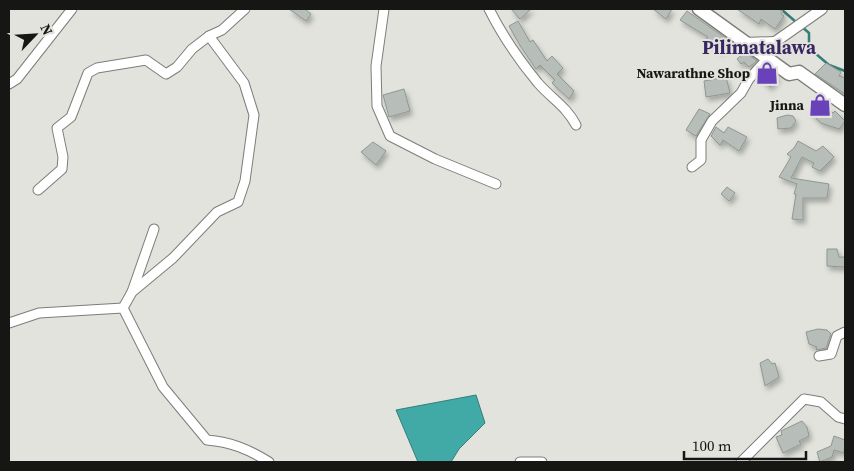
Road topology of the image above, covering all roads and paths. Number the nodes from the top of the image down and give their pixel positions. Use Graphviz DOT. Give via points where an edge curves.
graph roads {
  1 [pos="72,9"];
  2 [pos="245,9"];
  3 [pos="384,9"];
  4 [pos="489,9"];
  5 [pos="699,9"];
  6 [pos="822,9"];
  7 [pos="209,36"];
  8 [pos="775,42"];
  9 [pos="746,43"];
  10 [pos="767,59"];
  11 [pos="9,84"];
  12 [pos="845,105"];
  13 [pos="576,125"];
  14 [pos="692,168"];
  15 [pos="496,184"];
  16 [pos="38,190"];
  17 [pos="154,228"];
  18 [pos="132,292"];
  19 [pos="123,308"];
  20 [pos="9,323"];
  21 [pos="845,332"];
  22 [pos="819,356"];
  23 [pos="845,418"];
  24 [pos="268,462"];
  25 [pos="520,462"];
  26 [pos="542,462"];
  27 [pos="741,462"];
  1 -- 11 [label="street" via="17,79"];
  2 -- 7 [label="street" via="222,30"];
  3 -- 15 [label="street" via="376,66 377,106 390,136"];
  4 -- 13 [label="street" via="538,83 569,111"];
  5 -- 9 [label="highway"];
  6 -- 8 [label="main road"];
  7 -- 16 [label="street" via="166,74 146,60 97,68 88,73 71,117 57,128 62,169"];
  7 -- 18 [label="street" via="244,83 254,115 245,181 238,202 218,212 173,258"];
  8 -- 9 [label="main road"];
  8 -- 10 [label="main road"];
  9 -- 10 [label="highway"];
  10 -- 12 [label="highway" via="789,74 799,72"];
  10 -- 14 [label="street" via="741,93 712,120 701,140 701,160"];
  17 -- 18 [label="street"];
  18 -- 19 [label="street"];
  19 -- 20 [label="street" via="39,313"];
  19 -- 24 [label="street" via="163,387 207,440 247,448"];
  21 -- 22 [label="street" via="837,336 831,354"];
  23 -- 27 [label="street" via="838,417 821,402 804,399"];
  25 -- 26 [label="street"];
}
